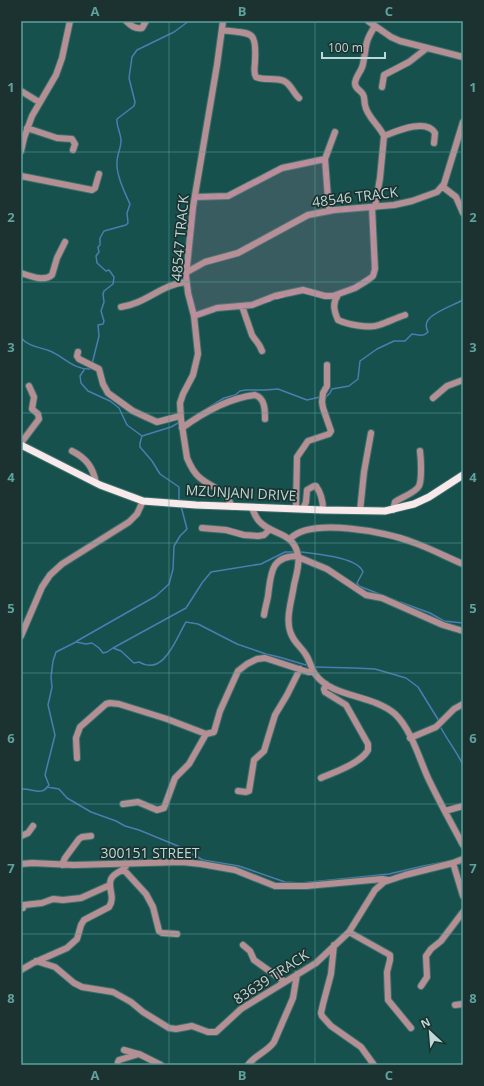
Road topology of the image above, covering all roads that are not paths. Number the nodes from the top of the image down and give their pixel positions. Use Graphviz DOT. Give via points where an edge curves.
graph roads {
  1 [pos="70,21"];
  2 [pos="126,21"];
  3 [pos="146,21"];
  4 [pos="223,21"];
  5 [pos="368,21"];
  6 [pos="375,26"];
  7 [pos="222,30"];
  8 [pos="427,48"];
  9 [pos="463,58"];
  10 [pos="382,87"];
  11 [pos="21,91"];
  12 [pos="299,98"];
  13 [pos="39,102"];
  14 [pos="463,122"];
  15 [pos="27,128"];
  16 [pos="335,132"];
  17 [pos="384,136"];
  18 [pos="22,140"];
  19 [pos="434,143"];
  20 [pos="73,150"];
  21 [pos="21,151"];
  22 [pos="325,159"];
  23 [pos="99,174"];
  24 [pos="21,176"];
  25 [pos="443,187"];
  26 [pos="195,197"];
  27 [pos="374,207"];
  28 [pos="329,211"];
  29 [pos="463,213"];
  30 [pos="65,242"];
  31 [pos="187,272"];
  32 [pos="21,273"];
  33 [pos="186,282"];
  34 [pos="338,294"];
  35 [pos="242,306"];
  36 [pos="121,307"];
  37 [pos="405,314"];
  38 [pos="194,316"];
  39 [pos="262,351"];
  40 [pos="78,352"];
  41 [pos="327,364"];
  42 [pos="463,380"];
  43 [pos="29,386"];
  44 [pos="433,398"];
  45 [pos="180,416"];
  46 [pos="265,419"];
  47 [pos="182,428"];
  48 [pos="21,432"];
  49 [pos="372,433"];
  50 [pos="22,442"];
  51 [pos="72,451"];
  52 [pos="420,451"];
  53 [pos="463,475"];
  54 [pos="96,483"];
  55 [pos="143,501"];
  56 [pos="232,506"];
  57 [pos="252,508"];
  58 [pos="300,509"];
  59 [pos="322,510"];
  60 [pos="393,510"];
  61 [pos="360,511"];
  62 [pos="202,528"];
  63 [pos="270,530"];
  64 [pos="290,539"];
  65 [pos="298,556"];
  66 [pos="463,564"];
  67 [pos="264,615"];
  68 [pos="23,624"];
  69 [pos="463,631"];
  70 [pos="21,636"];
  71 [pos="300,669"];
  72 [pos="313,672"];
  73 [pos="326,684"];
  74 [pos="463,704"];
  75 [pos="206,734"];
  76 [pos="410,738"];
  77 [pos="77,758"];
  78 [pos="321,778"];
  79 [pos="238,791"];
  80 [pos="123,804"];
  81 [pos="463,806"];
  82 [pos="445,811"];
  83 [pos="33,826"];
  84 [pos="21,836"];
  85 [pos="91,836"];
  86 [pos="463,845"];
  87 [pos="463,859"];
  88 [pos="453,863"];
  89 [pos="21,864"];
  90 [pos="62,865"];
  91 [pos="126,867"];
  92 [pos="388,880"];
  93 [pos="110,885"];
  94 [pos="463,896"];
  95 [pos="23,908"];
  96 [pos="463,912"];
  97 [pos="348,932"];
  98 [pos="177,934"];
  99 [pos="243,945"];
  100 [pos="334,945"];
  101 [pos="36,961"];
  102 [pos="21,970"];
  103 [pos="297,974"];
  104 [pos="285,982"];
  105 [pos="421,986"];
  106 [pos="463,1004"];
  107 [pos="455,1005"];
  108 [pos="411,1028"];
  109 [pos="124,1050"];
  110 [pos="139,1054"];
  111 [pos="118,1062"];
  112 [pos="161,1065"];
  113 [pos="248,1065"];
  114 [pos="374,1065"];
  1 -- 13 [label="street" via="56,75"];
  2 -- 3 [label="street" via="137,29 142,28"];
  4 -- 7 [label="street, 48547 TRACK"];
  5 -- 6 [label="street"];
  6 -- 8 [label="street" via="391,38"];
  6 -- 17 [label="street" via="367,38 363,64 355,84 362,93 371,117"];
  7 -- 12 [label="street" via="252,36 255,42 256,77 284,81"];
  7 -- 26 [label="street, 48547 TRACK"];
  8 -- 9 [label="street"];
  8 -- 10 [label="street" via="409,62 384,75"];
  11 -- 13 [label="street"];
  13 -- 15 [label="street"];
  14 -- 25 [label="street"];
  15 -- 18 [label="street"];
  15 -- 20 [label="street" via="57,138 72,139 75,142"];
  16 -- 22 [label="street"];
  17 -- 19 [label="street" via="408,127 427,127 435,133"];
  17 -- 27 [label="street"];
  18 -- 21 [label="street"];
  22 -- 26 [label="street" via="282,168 228,196"];
  22 -- 28 [label="street"];
  23 -- 24 [label="street" via="92,190"];
  25 -- 27 [label="street, 48546 TRACK" via="431,195 412,201"];
  25 -- 29 [label="street" via="456,197"];
  26 -- 31 [label="street, 48547 TRACK"];
  27 -- 28 [label="street, 48546 TRACK"];
  27 -- 34 [label="street" via="374,274 355,288"];
  28 -- 31 [label="street, 48546 TRACK" via="308,215 238,253 205,262"];
  30 -- 32 [label="street" via="50,277 42,278"];
  31 -- 33 [label="street, 48547 TRACK"];
  33 -- 36 [label="street" via="172,284 130,306"];
  33 -- 38 [label="street, 48547 TRACK"];
  34 -- 35 [label="street" via="328,296 303,290 275,296 258,304"];
  34 -- 37 [label="street" via="334,310 338,320 342,322 377,326"];
  35 -- 38 [label="street" via="217,308"];
  35 -- 39 [label="street" via="252,335"];
  38 -- 45 [label="street, 48547 TRACK" via="198,354 193,375 180,403"];
  40 -- 45 [label="street" via="78,359 100,370 108,393 133,411 157,422"];
  41 -- 58 [label="street" via="327,386 322,402 331,431 308,441 297,457"];
  42 -- 44 [label="street" via="447,386"];
  43 -- 50 [label="street" via="34,397 32,409 39,418"];
  45 -- 47 [label="street, 48547 TRACK"];
  46 -- 47 [label="street" via="262,399 255,395 205,412"];
  47 -- 56 [label="street, 48547 TRACK" via="187,458 193,470 202,480 226,495"];
  48 -- 50 [label="street"];
  49 -- 61 [label="street"];
  50 -- 54 [label="main road, MZUNJANI DRIVE"];
  51 -- 54 [label="street" via="89,463"];
  52 -- 60 [label="street" via="419,485 416,490 398,500"];
  53 -- 60 [label="main road, MZUNJANI DRIVE" via="425,499"];
  54 -- 55 [label="main road, MZUNJANI DRIVE"];
  55 -- 56 [label="main road, MZUNJANI DRIVE"];
  55 -- 68 [label="street" via="130,522 62,564 50,575"];
  56 -- 57 [label="main road, MZUNJANI DRIVE"];
  57 -- 58 [label="main road, MZUNJANI DRIVE"];
  57 -- 63 [label="street" via="259,522"];
  58 -- 59 [label="main road, MZUNJANI DRIVE"];
  58 -- 59 [label="street" via="306,502 307,490 316,486 323,502"];
  59 -- 61 [label="main road, MZUNJANI DRIVE"];
  60 -- 61 [label="main road, MZUNJANI DRIVE"];
  62 -- 63 [label="street" via="258,536"];
  63 -- 64 [label="street"];
  64 -- 65 [label="street"];
  64 -- 66 [label="street" via="302,532 319,528 361,530 409,540"];
  65 -- 67 [label="street" via="284,557 274,565"];
  65 -- 69 [label="street" via="327,569 364,594 382,598"];
  65 -- 72 [label="street" via="288,621 292,636 307,656"];
  68 -- 70 [label="street"];
  71 -- 72 [label="street"];
  71 -- 75 [label="street" via="265,658 257,659 243,667 238,671 223,704 214,732"];
  71 -- 79 [label="street" via="275,715 264,751 254,760 249,791"];
  72 -- 73 [label="street"];
  73 -- 76 [label="street" via="387,708 397,717"];
  73 -- 78 [label="street" via="325,692 344,703 349,709 368,744 368,750 361,758"];
  74 -- 76 [label="street" via="454,709 436,727"];
  75 -- 77 [label="street" via="167,719 110,703 98,710 80,727 76,738"];
  75 -- 80 [label="street" via="189,764 175,778 164,808 157,810 138,802"];
  76 -- 82 [label="street"];
  81 -- 82 [label="street"];
  82 -- 86 [label="street"];
  83 -- 84 [label="street" via="28,833"];
  85 -- 90 [label="street" via="79,839"];
  87 -- 88 [label="street, 300151 STREET"];
  88 -- 92 [label="street, 300151 STREET"];
  88 -- 94 [label="street"];
  89 -- 90 [label="street, 300151 STREET"];
  90 -- 91 [label="street, 300151 STREET"];
  91 -- 92 [label="street, 300151 STREET" via="158,862 201,864 235,870 275,886"];
  91 -- 93 [label="street" via="113,876"];
  91 -- 98 [label="street" via="154,907 159,931"];
  92 -- 97 [label="street, 83639 TRACK" via="375,890"];
  93 -- 95 [label="street" via="81,898 53,899 24,905"];
  93 -- 101 [label="street" via="112,893 109,907 84,920 77,939 67,948"];
  96 -- 105 [label="street" via="426,956 427,977"];
  97 -- 100 [label="street, 83639 TRACK"];
  97 -- 108 [label="street" via="390,955 387,972 388,1000"];
  99 -- 104 [label="street" via="250,951 254,960"];
  100 -- 103 [label="street, 83639 TRACK" via="316,963"];
  100 -- 114 [label="street" via="322,1016 331,1026 361,1047"];
  101 -- 102 [label="street"];
  101 -- 104 [label="street, 83639 TRACK" via="55,967 82,988 114,992 169,1028 192,1026 208,1032 219,1030 241,1009"];
  103 -- 104 [label="street, 83639 TRACK"];
  103 -- 113 [label="street" via="294,998 274,1042"];
  106 -- 107 [label="street"];
  109 -- 110 [label="street"];
  110 -- 111 [label="street"];
  110 -- 112 [label="street"];
}
